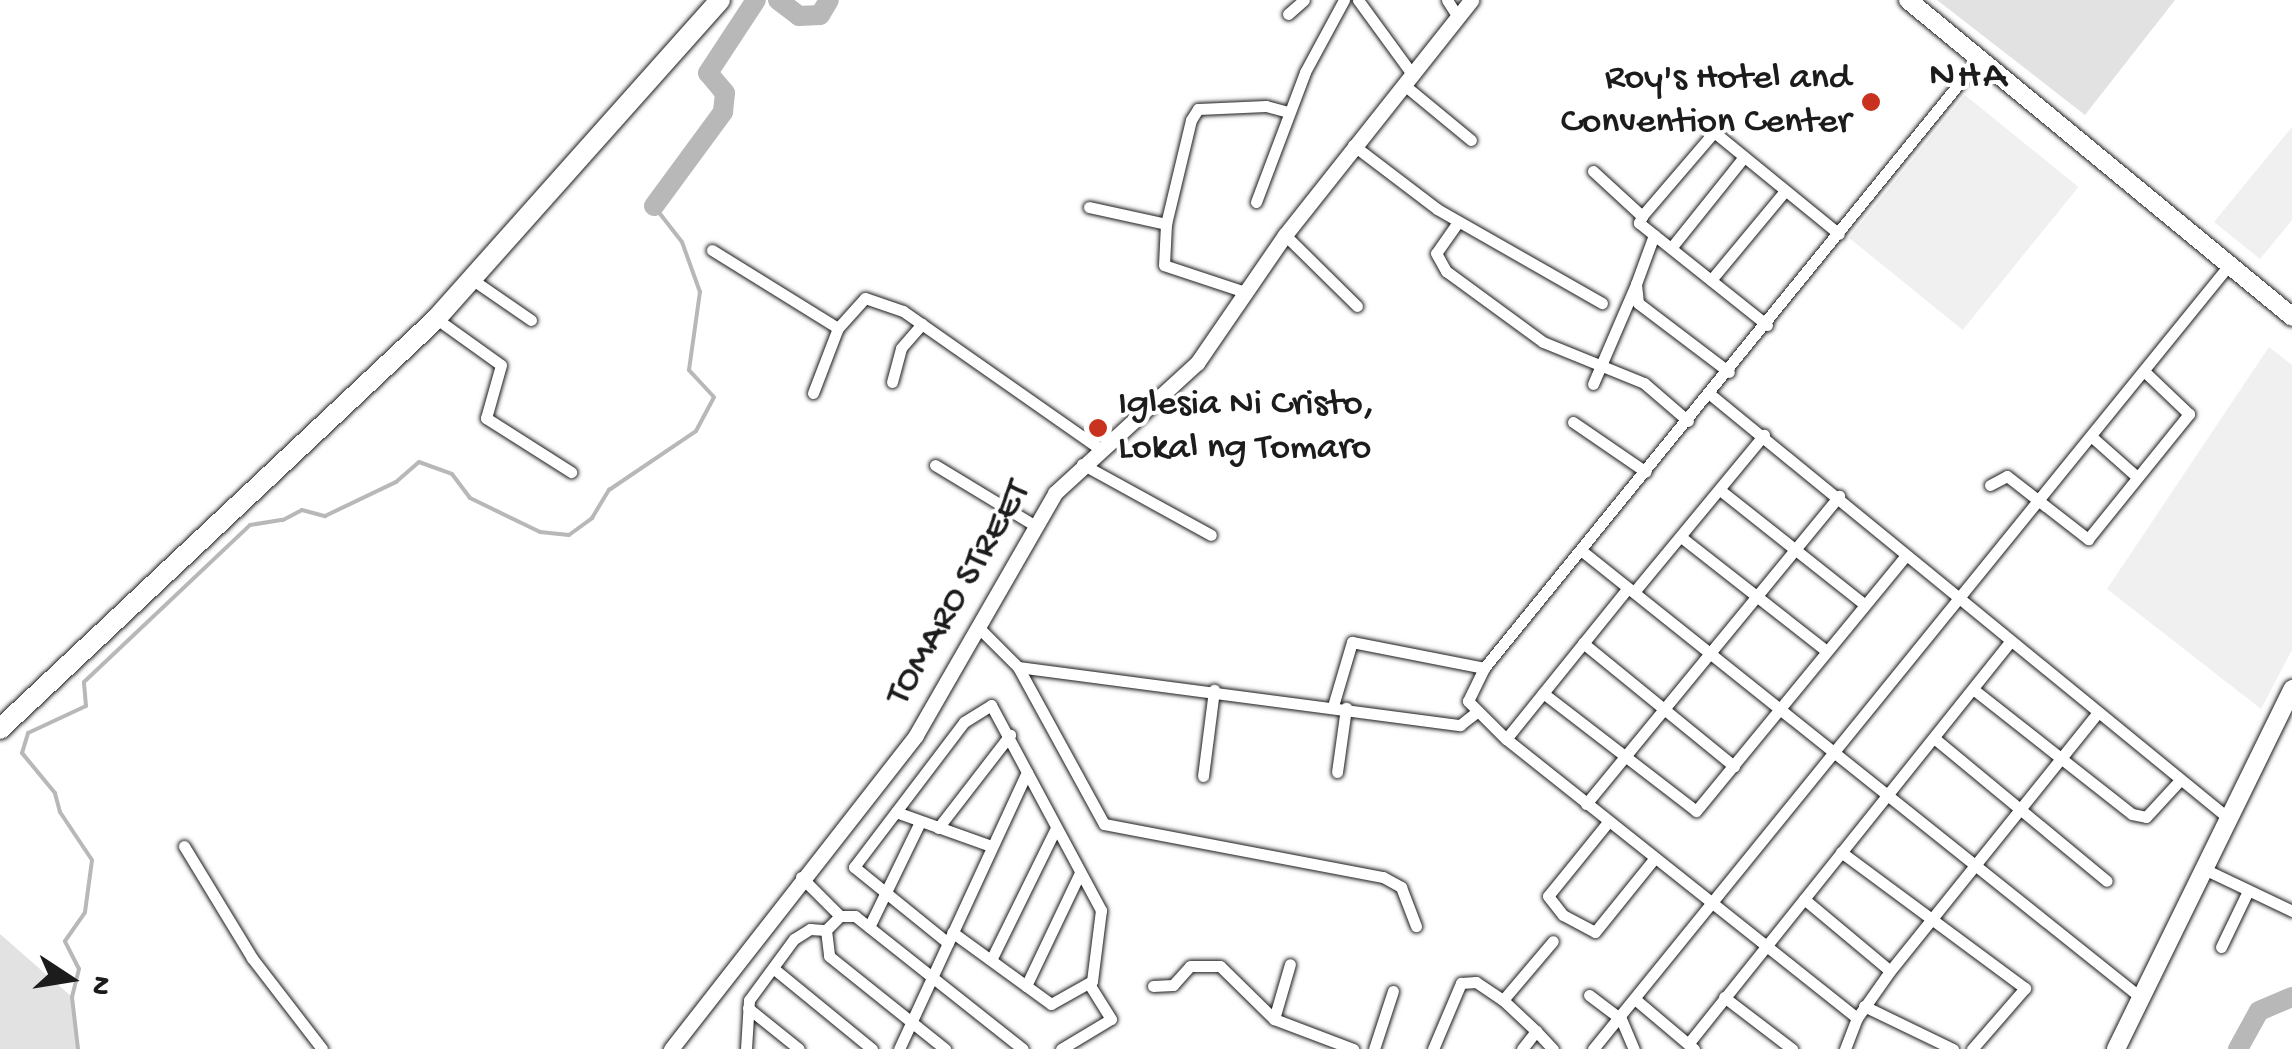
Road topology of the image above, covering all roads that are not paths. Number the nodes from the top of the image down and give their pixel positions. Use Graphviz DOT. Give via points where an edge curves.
graph roads {
  1 [pos="709,0"];
  2 [pos="720,0"];
  3 [pos="1304,0"];
  4 [pos="1344,0"];
  5 [pos="1358,0"];
  6 [pos="1446,0"];
  7 [pos="1471,0"];
  8 [pos="1918,3"];
  9 [pos="1288,14"];
  10 [pos="1458,16"];
  11 [pos="1979,59"];
  12 [pos="1408,79"];
  13 [pos="1289,112"];
  14 [pos="1471,140"];
  15 [pos="1353,145"];
  16 [pos="1743,158"];
  17 [pos="1593,171"];
  18 [pos="1785,191"];
  19 [pos="1256,202"];
  20 [pos="1089,206"];
  21 [pos="1642,216"];
  22 [pos="1458,222"];
  23 [pos="1166,224"];
  24 [pos="1839,234"];
  25 [pos="1286,235"];
  26 [pos="1654,235"];
  27 [pos="1671,248"];
  28 [pos="712,250"];
  29 [pos="2229,265"];
  30 [pos="470,278"];
  31 [pos="1711,280"];
  32 [pos="1636,284"];
  33 [pos="1245,292"];
  34 [pos="1602,302"];
  35 [pos="1358,306"];
  36 [pos="433,316"];
  37 [pos="2292,318"];
  38 [pos="531,320"];
  39 [pos="922,324"];
  40 [pos="1767,325"];
  41 [pos="838,328"];
  42 [pos="1601,362"];
  43 [pos="2144,371"];
  44 [pos="1728,372"];
  45 [pos="892,382"];
  46 [pos="1593,384"];
  47 [pos="813,393"];
  48 [pos="1712,394"];
  49 [pos="1688,421"];
  50 [pos="1574,422"];
  51 [pos="1764,435"];
  52 [pos="2092,437"];
  53 [pos="1100,449"];
  54 [pos="1082,464"];
  55 [pos="935,465"];
  56 [pos="571,472"];
  57 [pos="1646,472"];
  58 [pos="2136,476"];
  59 [pos="1990,486"];
  60 [pos="1720,490"];
  61 [pos="1839,496"];
  62 [pos="2039,503"];
  63 [pos="1034,524"];
  64 [pos="1212,536"];
  65 [pos="1680,538"];
  66 [pos="1793,547"];
  67 [pos="1582,551"];
  68 [pos="1905,558"];
  69 [pos="155,580"];
  70 [pos="1631,590"];
  71 [pos="1753,595"];
  72 [pos="1958,600"];
  73 [pos="1864,604"];
  74 [pos="980,629"];
  75 [pos="1582,643"];
  76 [pos="2009,643"];
  77 [pos="1708,649"];
  78 [pos="1825,650"];
  79 [pos="1018,667"];
  80 [pos="1484,668"];
  81 [pos="1973,689"];
  82 [pos="2292,689"];
  83 [pos="1214,690"];
  84 [pos="1543,693"];
  85 [pos="1332,706"];
  86 [pos="1781,707"];
  87 [pos="1346,708"];
  88 [pos="1662,708"];
  89 [pos="1474,714"];
  90 [pos="2096,714"];
  91 [pos="0,717"];
  92 [pos="0,729"];
  93 [pos="1010,735"];
  94 [pos="1934,738"];
  95 [pos="1506,739"];
  96 [pos="1834,751"];
  97 [pos="1624,756"];
  98 [pos="2061,758"];
  99 [pos="1734,766"];
  100 [pos="1027,772"];
  101 [pos="1336,772"];
  102 [pos="1203,776"];
  103 [pos="2180,780"];
  104 [pos="1887,797"];
  105 [pos="1586,804"];
  106 [pos="2020,810"];
  107 [pos="896,812"];
  108 [pos="2227,817"];
  109 [pos="920,822"];
  110 [pos="1608,822"];
  111 [pos="938,828"];
  112 [pos="1056,828"];
  113 [pos="184,846"];
  114 [pos="991,846"];
  115 [pos="1841,852"];
  116 [pos="1654,860"];
  117 [pos="2202,868"];
  118 [pos="1974,869"];
  119 [pos="1080,874"];
  120 [pos="801,876"];
  121 [pos="2107,881"];
  122 [pos="2248,891"];
  123 [pos="886,896"];
  124 [pos="1804,899"];
  125 [pos="1711,906"];
  126 [pos="2292,911"];
  127 [pos="840,916"];
  128 [pos="1930,924"];
  129 [pos="1416,926"];
  130 [pos="869,927"];
  131 [pos="826,930"];
  132 [pos="950,938"];
  133 [pos="1553,941"];
  134 [pos="1762,947"];
  135 [pos="2221,948"];
  136 [pos="991,960"];
  137 [pos="1290,964"];
  138 [pos="773,968"];
  139 [pos="1890,971"];
  140 [pos="932,977"];
  141 [pos="1090,985"];
  142 [pos="1026,986"];
  143 [pos="1153,986"];
  144 [pos="1393,991"];
  145 [pos="1589,995"];
  146 [pos="2140,997"];
  147 [pos="1724,998"];
  148 [pos="1504,1000"];
  149 [pos="1636,1000"];
  150 [pos="748,1008"];
  151 [pos="1860,1012"];
  152 [pos="1274,1019"];
  153 [pos="1621,1019"];
  154 [pos="910,1022"];
  155 [pos="1536,1031"];
  156 [pos="1691,1047"];
  157 [pos="322,1049"];
  158 [pos="671,1049"];
  159 [pos="746,1049"];
  160 [pos="799,1049"];
  161 [pos="872,1049"];
  162 [pos="899,1049"];
  163 [pos="945,1049"];
  164 [pos="1023,1049"];
  165 [pos="1061,1049"];
  166 [pos="1354,1049"];
  167 [pos="1374,1049"];
  168 [pos="1433,1049"];
  169 [pos="1522,1049"];
  170 [pos="1554,1049"];
  171 [pos="1592,1049"];
  172 [pos="1634,1049"];
  173 [pos="1792,1049"];
  174 [pos="1845,1049"];
  175 [pos="1954,1049"];
  176 [pos="1972,1049"];
  177 [pos="2116,1049"];
  1 -- 30 [label="highway"];
  2 -- 30 [label="highway"];
  3 -- 9 [label="street"];
  4 -- 13 [label="street"];
  5 -- 12 [label="street"];
  6 -- 10 [label="street"];
  7 -- 10 [label="street, TOMARO STREET"];
  8 -- 11 [label="main road"];
  10 -- 12 [label="street, TOMARO STREET"];
  11 -- 24 [label="street"];
  11 -- 29 [label="main road"];
  12 -- 14 [label="street"];
  12 -- 15 [label="street, TOMARO STREET"];
  13 -- 19 [label="street"];
  13 -- 23 [label="street" via="1266,106 1198,109"];
  15 -- 22 [label="street"];
  15 -- 25 [label="street, TOMARO STREET"];
  16 -- 18 [label="street"];
  16 -- 21 [label="street" via="1714,132"];
  16 -- 27 [label="street"];
  17 -- 21 [label="street"];
  18 -- 24 [label="street"];
  18 -- 31 [label="street"];
  20 -- 23 [label="street"];
  21 -- 26 [label="street" via="1639,223"];
  22 -- 34 [label="street"];
  22 -- 42 [label="street" via="1439,247 1438,263 1543,342"];
  23 -- 33 [label="street" via="1161,255 1171,272"];
  24 -- 40 [label="street"];
  25 -- 33 [label="street, TOMARO STREET"];
  25 -- 35 [label="street"];
  26 -- 27 [label="street"];
  26 -- 32 [label="street"];
  27 -- 31 [label="street"];
  28 -- 41 [label="street"];
  29 -- 37 [label="main road"];
  29 -- 43 [label="street"];
  30 -- 36 [label="highway"];
  30 -- 38 [label="street"];
  31 -- 40 [label="street"];
  32 -- 42 [label="street"];
  32 -- 44 [label="street" via="1638,303 1650,317"];
  33 -- 53 [label="street, TOMARO STREET" via="1197,363"];
  36 -- 56 [label="street" via="501,365 486,418"];
  36 -- 69 [label="highway"];
  39 -- 41 [label="street" via="864,298"];
  39 -- 45 [label="street" via="901,348"];
  39 -- 53 [label="street"];
  40 -- 44 [label="street"];
  41 -- 47 [label="street"];
  42 -- 46 [label="street"];
  42 -- 49 [label="street" via="1644,383"];
  43 -- 52 [label="street"];
  43 -- 58 [label="street" via="2189,411"];
  44 -- 48 [label="street"];
  48 -- 49 [label="street"];
  48 -- 51 [label="street"];
  49 -- 57 [label="street"];
  50 -- 57 [label="street"];
  51 -- 60 [label="street"];
  51 -- 61 [label="street"];
  52 -- 58 [label="street"];
  52 -- 62 [label="street"];
  53 -- 54 [label="street, TOMARO STREET"];
  54 -- 63 [label="street, TOMARO STREET"];
  54 -- 64 [label="street"];
  55 -- 63 [label="street"];
  57 -- 67 [label="street"];
  58 -- 62 [label="street" via="2085,541"];
  59 -- 62 [label="street" via="2007,476"];
  60 -- 65 [label="street"];
  60 -- 66 [label="street"];
  61 -- 66 [label="street"];
  61 -- 68 [label="street"];
  62 -- 72 [label="street"];
  63 -- 74 [label="street, TOMARO STREET"];
  65 -- 70 [label="street"];
  65 -- 71 [label="street"];
  66 -- 71 [label="street"];
  66 -- 73 [label="street"];
  67 -- 70 [label="street"];
  67 -- 80 [label="street"];
  68 -- 72 [label="street"];
  68 -- 73 [label="street"];
  69 -- 91 [label="highway"];
  69 -- 92 [label="highway"];
  70 -- 75 [label="street"];
  70 -- 77 [label="street"];
  71 -- 77 [label="street"];
  71 -- 78 [label="street"];
  72 -- 76 [label="street"];
  72 -- 96 [label="street"];
  73 -- 78 [label="street"];
  74 -- 79 [label="street"];
  74 -- 120 [label="street, TOMARO STREET" via="916,735"];
  75 -- 84 [label="street"];
  75 -- 88 [label="street"];
  76 -- 81 [label="street"];
  76 -- 90 [label="street"];
  77 -- 86 [label="street"];
  77 -- 88 [label="street"];
  78 -- 86 [label="street"];
  79 -- 83 [label="street"];
  79 -- 129 [label="street" via="1104,824 1384,877 1401,887"];
  80 -- 85 [label="street" via="1352,642"];
  80 -- 89 [label="street" via="1468,700"];
  81 -- 94 [label="street"];
  81 -- 98 [label="street"];
  82 -- 108 [label="main road"];
  83 -- 85 [label="street"];
  83 -- 102 [label="street"];
  84 -- 95 [label="street"];
  84 -- 97 [label="street"];
  85 -- 87 [label="street"];
  86 -- 96 [label="street"];
  86 -- 99 [label="street"];
  87 -- 89 [label="street" via="1460,725"];
  87 -- 101 [label="street"];
  88 -- 97 [label="street"];
  88 -- 99 [label="street"];
  89 -- 95 [label="street"];
  90 -- 98 [label="street"];
  90 -- 103 [label="street"];
  93 -- 100 [label="street"];
  93 -- 107 [label="street" via="997,708 978,709"];
  93 -- 111 [label="street"];
  94 -- 104 [label="street"];
  94 -- 106 [label="street"];
  95 -- 105 [label="street"];
  96 -- 104 [label="street"];
  96 -- 125 [label="street"];
  97 -- 99 [label="street" via="1696,812"];
  97 -- 105 [label="street"];
  98 -- 103 [label="street" via="2140,816"];
  98 -- 106 [label="street"];
  100 -- 112 [label="street"];
  100 -- 114 [label="street"];
  103 -- 108 [label="street"];
  104 -- 115 [label="street"];
  104 -- 118 [label="street"];
  105 -- 110 [label="street"];
  106 -- 118 [label="street"];
  106 -- 121 [label="street"];
  107 -- 109 [label="street"];
  107 -- 123 [label="street" via="854,867"];
  108 -- 117 [label="main road"];
  109 -- 111 [label="street"];
  109 -- 123 [label="street"];
  110 -- 116 [label="street"];
  110 -- 116 [label="street" via="1548,896 1563,915 1595,932"];
  111 -- 114 [label="street"];
  112 -- 119 [label="street"];
  112 -- 136 [label="street"];
  113 -- 157 [label="street" via="252,958"];
  114 -- 132 [label="street"];
  115 -- 124 [label="street"];
  115 -- 128 [label="street"];
  116 -- 125 [label="street"];
  117 -- 122 [label="street"];
  117 -- 146 [label="main road"];
  118 -- 128 [label="street"];
  118 -- 146 [label="street"];
  119 -- 141 [label="street" via="1101,910"];
  119 -- 142 [label="street"];
  120 -- 127 [label="street"];
  120 -- 158 [label="street, TOMARO STREET"];
  122 -- 126 [label="street"];
  122 -- 135 [label="street"];
  123 -- 130 [label="street"];
  123 -- 132 [label="street"];
  124 -- 134 [label="street"];
  124 -- 139 [label="street"];
  125 -- 134 [label="street"];
  125 -- 149 [label="street"];
  127 -- 130 [label="street" via="849,913"];
  127 -- 131 [label="street"];
  128 -- 139 [label="street"];
  128 -- 176 [label="street" via="2025,988"];
  130 -- 140 [label="street"];
  131 -- 138 [label="street" via="802,934"];
  131 -- 154 [label="street" via="829,956"];
  132 -- 136 [label="street"];
  132 -- 140 [label="street"];
  133 -- 148 [label="street"];
  134 -- 147 [label="street"];
  134 -- 151 [label="street"];
  136 -- 142 [label="street"];
  137 -- 152 [label="street"];
  138 -- 150 [label="street"];
  138 -- 161 [label="street"];
  139 -- 151 [label="street"];
  140 -- 154 [label="street"];
  140 -- 164 [label="street"];
  141 -- 142 [label="street" via="1055,1004"];
  141 -- 165 [label="street" via="1112,1019"];
  143 -- 152 [label="street" via="1173,986 1190,966 1220,966"];
  144 -- 167 [label="street"];
  145 -- 153 [label="street"];
  146 -- 177 [label="main road"];
  147 -- 156 [label="street"];
  147 -- 173 [label="street"];
  148 -- 155 [label="street"];
  148 -- 168 [label="street" via="1476,982 1461,983"];
  149 -- 153 [label="street"];
  149 -- 156 [label="street"];
  150 -- 159 [label="street"];
  150 -- 160 [label="street"];
  151 -- 174 [label="street"];
  151 -- 175 [label="street"];
  152 -- 166 [label="street"];
  153 -- 171 [label="street"];
  153 -- 172 [label="street"];
  154 -- 162 [label="street"];
  154 -- 163 [label="street"];
  155 -- 169 [label="street"];
  155 -- 170 [label="street"];
}
